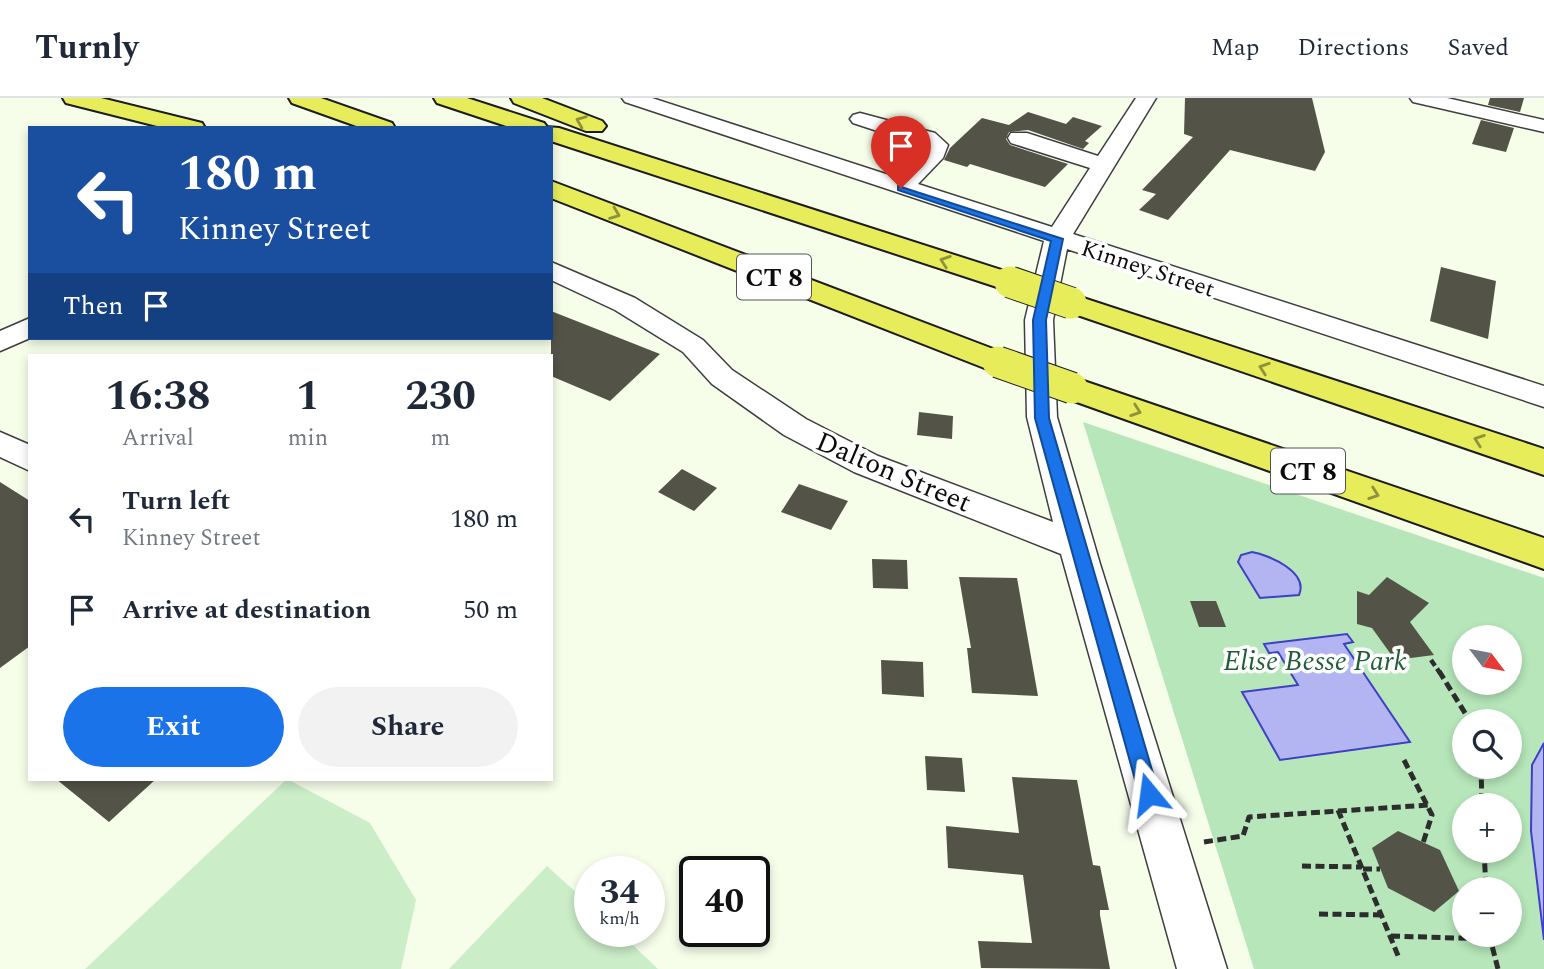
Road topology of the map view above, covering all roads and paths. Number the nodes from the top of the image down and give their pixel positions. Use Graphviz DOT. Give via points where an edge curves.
graph roads {
  1 [pos="74,98"];
  2 [pos="300,98"];
  3 [pos="445,98"];
  4 [pos="522,98"];
  5 [pos="1146,98"];
  6 [pos="1420,98"];
  7 [pos="650,100"];
  8 [pos="860,119"];
  9 [pos="1040,125"];
  10 [pos="186,126"];
  11 [pos="378,126"];
  12 [pos="530,126"];
  13 [pos="1544,126"];
  14 [pos="553,134"];
  15 [pos="1019,138"];
  16 [pos="1112,156"];
  17 [pos="901,188"];
  18 [pos="553,190"];
  19 [pos="553,220"];
  20 [pos="872,236"];
  21 [pos="1058,239"];
  22 [pos="553,271"];
  23 [pos="28,327"];
  24 [pos="0,342"];
  25 [pos="947,345"];
  26 [pos="1544,397"];
  27 [pos="0,443"];
  28 [pos="28,459"];
  29 [pos="1544,462"];
  30 [pos="1076,545"];
  31 [pos="1544,554"];
  32 [pos="1431,660"];
  33 [pos="1464,709"];
  34 [pos="1404,760"];
  35 [pos="1429,805"];
  36 [pos="1338,810"];
  37 [pos="1423,843"];
  38 [pos="1164,845"];
  39 [pos="1302,866"];
  40 [pos="1362,869"];
  41 [pos="1380,869"];
  42 [pos="1319,914"];
  43 [pos="1382,915"];
  44 [pos="1391,936"];
  45 [pos="1452,937"];
  46 [pos="1492,947"];
  47 [pos="1399,958"];
  48 [pos="1202,969"];
  49 [pos="1498,969"];
  1 -- 10 [label="highway"];
  2 -- 11 [label="highway"];
  3 -- 12 [label="highway"];
  20 -- 4 [label="highway, one-way"];
  5 -- 16 [label="street"];
  6 -- 13 [label="street"];
  7 -- 17 [label="street, Kinney Street"];
  8 -- 17 [label="street" via="937,145 935,153"];
  9 -- 16 [label="street" via="1092,141"];
  14 -- 20 [label="highway, CT 8"];
  15 -- 16 [label="street"];
  16 -- 21 [label="street"];
  17 -- 21 [label="street, Kinney Street"];
  18 -- 25 [label="highway, CT 8, one-way"];
  19 -- 25 [label="highway"];
  29 -- 20 [label="highway, CT 8, one-way, bridge"];
  21 -- 26 [label="street, Kinney Street"];
  21 -- 30 [label="street" via="1039,320 1042,418"];
  22 -- 30 [label="street, Dalton Street" via="625,304 692,346 722,377 795,427 866,464"];
  23 -- 24 [label="street"];
  25 -- 31 [label="highway, CT 8, one-way, bridge"];
  27 -- 28 [label="street"];
  30 -- 38 [label="street"];
  32 -- 33 [label="path"];
  34 -- 35 [label="path"];
  35 -- 36 [label="path"];
  35 -- 37 [label="path" via="1432,815"];
  36 -- 38 [label="path" via="1249,817 1244,836"];
  36 -- 40 [label="path"];
  38 -- 48 [label="street"];
  39 -- 40 [label="path"];
  40 -- 41 [label="path"];
  40 -- 43 [label="path"];
  42 -- 43 [label="path"];
  43 -- 44 [label="path"];
  44 -- 45 [label="path"];
  44 -- 47 [label="path"];
  46 -- 49 [label="path"];
}
